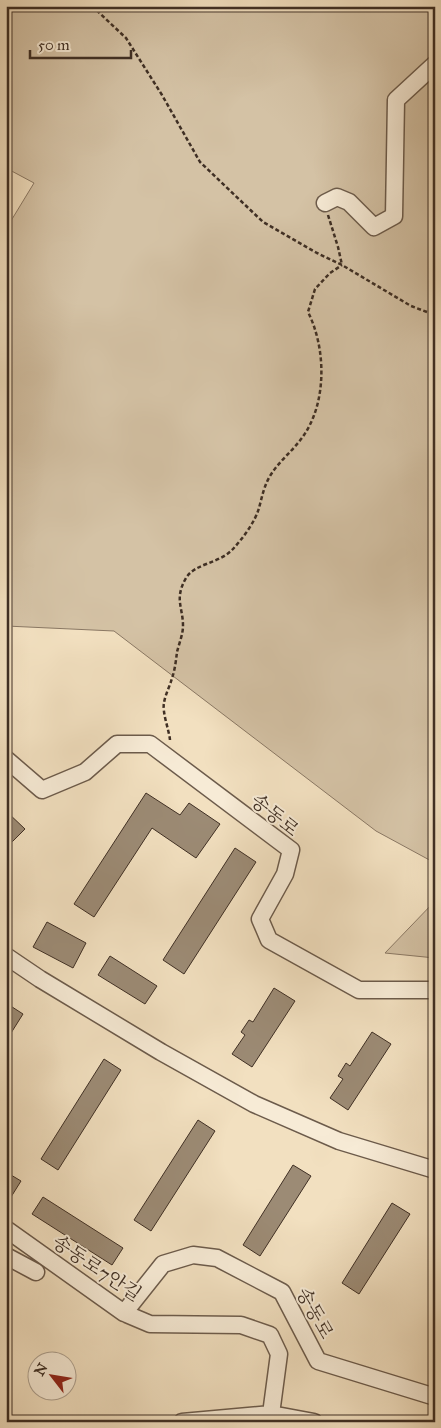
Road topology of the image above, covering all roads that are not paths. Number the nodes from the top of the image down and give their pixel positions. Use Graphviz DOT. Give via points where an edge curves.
graph roads {
  1 [pos="435,64"];
  2 [pos="325,203"];
  3 [pos="6,759"];
  4 [pos="6,956"];
  5 [pos="435,990"];
  6 [pos="435,1170"];
  7 [pos="6,1229"];
  8 [pos="6,1256"];
  9 [pos="36,1272"];
  10 [pos="124,1313"];
  11 [pos="435,1395"];
  12 [pos="271,1414"];
  13 [pos="182,1422"];
  14 [pos="314,1422"];
  1 -- 2 [label="street" via="396,100 394,216 374,227 349,202 337,197"];
  3 -- 5 [label="street, 송동로" via="42,790 85,772 117,744 150,744 291,850 286,874 260,920 269,940 359,990"];
  4 -- 6 [label="street" via="161,1052 254,1104 339,1141"];
  7 -- 10 [label="street, 송동로7안길"];
  8 -- 9 [label="street"];
  10 -- 11 [label="street, 송동로" via="164,1264 193,1255 217,1258 282,1292 318,1361"];
  10 -- 12 [label="street, 송동로7안길" via="150,1324 241,1325 270,1336 279,1354"];
  12 -- 13 [label="street"];
  12 -- 14 [label="street"];
}
